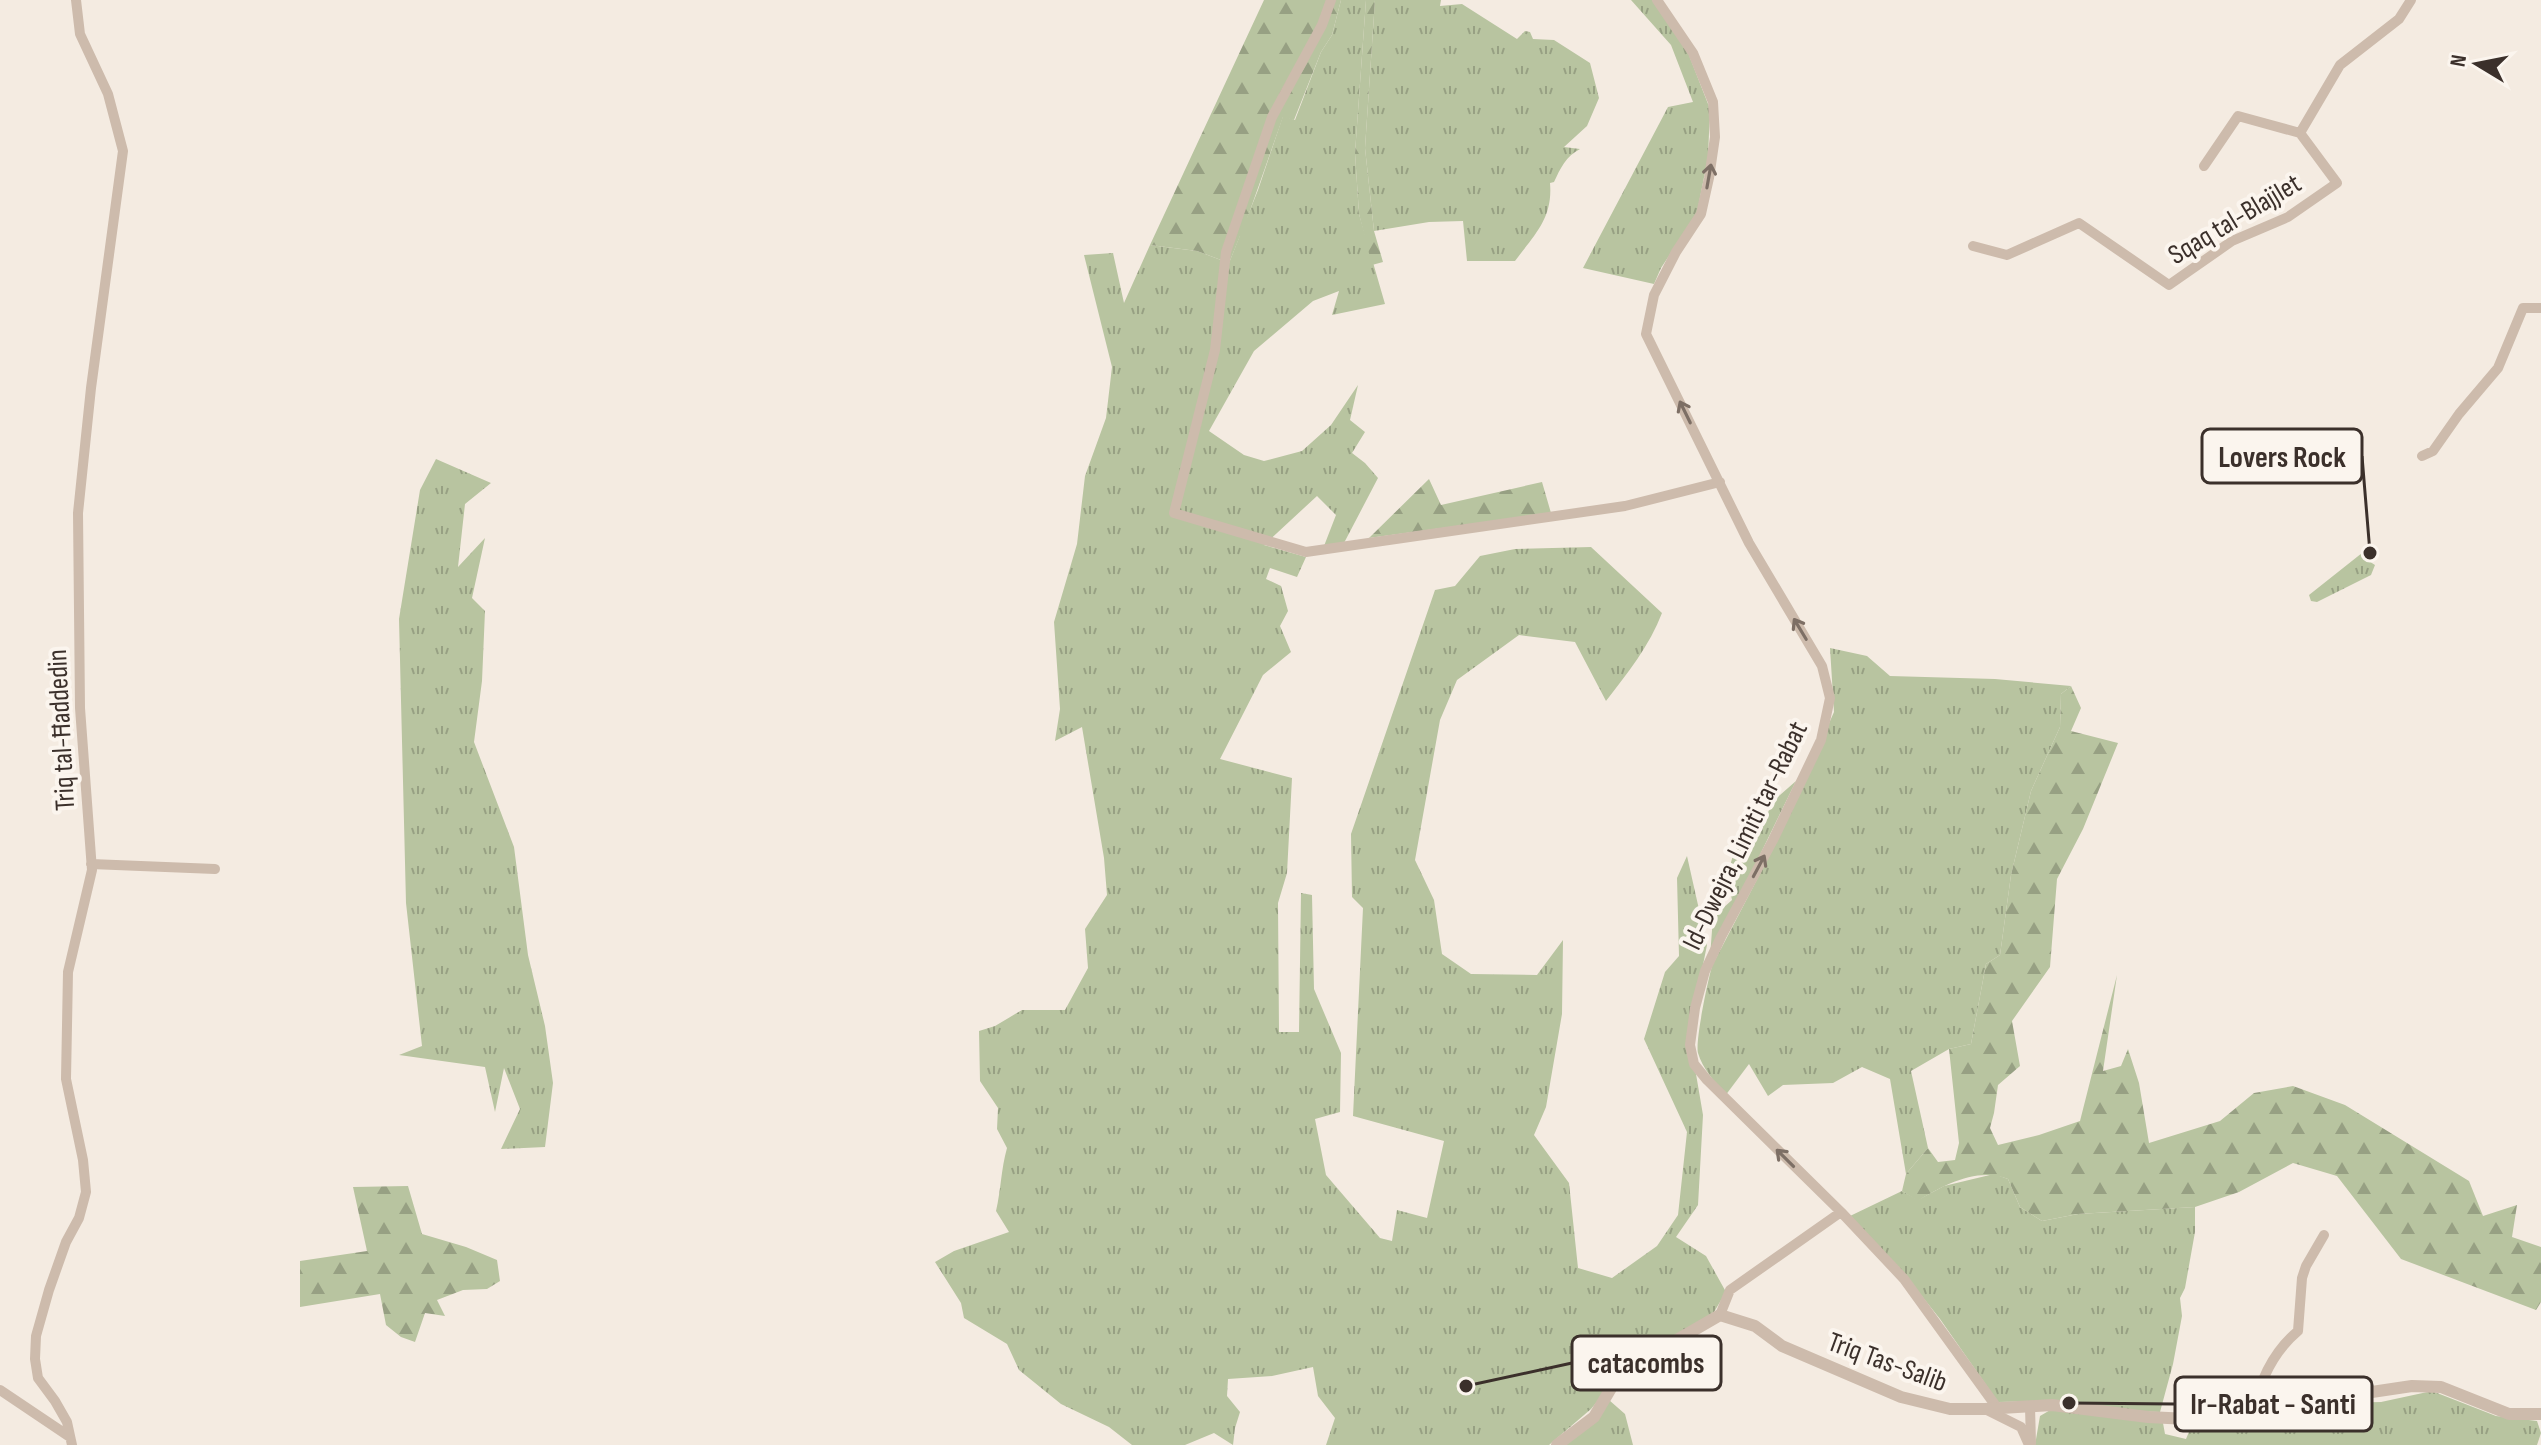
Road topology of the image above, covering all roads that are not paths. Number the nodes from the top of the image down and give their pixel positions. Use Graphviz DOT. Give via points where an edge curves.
graph roads {
  1 [pos="76,0"];
  2 [pos="1331,0"];
  3 [pos="1657,0"];
  4 [pos="2411,0"];
  5 [pos="2300,133"];
  6 [pos="2204,166"];
  7 [pos="1973,246"];
  8 [pos="2541,308"];
  9 [pos="2422,456"];
  10 [pos="1720,482"];
  11 [pos="91,864"];
  12 [pos="215,869"];
  13 [pos="1841,1212"];
  14 [pos="2324,1235"];
  15 [pos="1720,1315"];
  16 [pos="0,1390"];
  17 [pos="2030,1407"];
  18 [pos="1992,1409"];
  19 [pos="2253,1414"];
  20 [pos="2541,1414"];
  21 [pos="71,1441"];
  22 [pos="1557,1445"];
  23 [pos="2030,1445"];
  1 -- 11 [label="street, Triq tal-Ħaddedin" via="80,34 108,94 123,151 78,513 80,708"];
  2 -- 10 [label="street" via="1272,117 1226,252 1215,350 1174,513 1306,552 1625,506"];
  10 -- 3 [label="street, Id-Dwejra, Limiti tar-Rabat, one-way" via="1646,334 1654,295 1701,214 1715,137 1713,102 1693,53"];
  4 -- 5 [label="street, Sqaq tal-BlajjIet" via="2399,19 2340,65"];
  5 -- 6 [label="street, Sqaq tal-BlajjIet" via="2238,116"];
  5 -- 7 [label="street, Sqaq tal-BlajjIet" via="2337,183 2288,217 2232,241 2169,285 2079,223 2007,255"];
  8 -- 9 [label="street" via="2523,308 2498,368 2433,451"];
  13 -- 10 [label="street, Id-Dwejra, Limiti tar-Rabat, one-way" via="1707,1080 1694,1064 1690,1045 1705,971 1821,740 1830,698 1822,666 1749,543"];
  11 -- 12 [label="street"];
  11 -- 21 [label="street, Triq tal-Ħaddedin" via="68,972 67,1007 66,1089 86,1192 49,1290 35,1359 38,1378 67,1422"];
  13 -- 15 [label="street" via="1730,1290"];
  13 -- 18 [label="street, Id-Dwejra, Limiti tar-Rabat" via="1904,1279"];
  14 -- 19 [label="street" via="2302,1278 2298,1331 2285,1342 2259,1388"];
  15 -- 18 [label="street, Triq Tas-Salib" via="1755,1326 1782,1346 1901,1397 1950,1409"];
  15 -- 22 [label="street" via="1620,1373 1594,1417"];
  16 -- 21 [label="street"];
  17 -- 18 [label="street, Triq Tas-Salib"];
  17 -- 19 [label="street, Triq Tas-Salib" via="2188,1419"];
  17 -- 23 [label="street"];
  18 -- 23 [label="street" via="2021,1427"];
  19 -- 20 [label="street, Triq Tas-Salib" via="2412,1386 2441,1387 2509,1414"];
}
